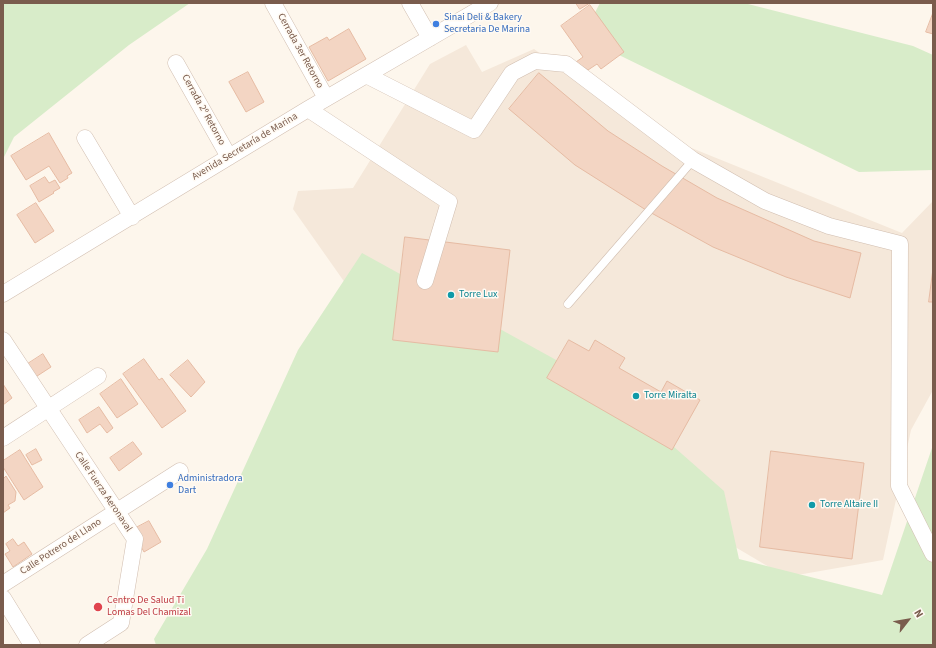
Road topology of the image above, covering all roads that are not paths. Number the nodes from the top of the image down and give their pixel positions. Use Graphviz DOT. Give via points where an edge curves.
graph roads {
  1 [pos="273,3"];
  2 [pos="410,3"];
  3 [pos="490,3"];
  4 [pos="430,38"];
  5 [pos="176,63"];
  6 [pos="366,75"];
  7 [pos="326,98"];
  8 [pos="308,109"];
  9 [pos="85,138"];
  10 [pos="229,157"];
  11 [pos="693,160"];
  12 [pos="132,217"];
  13 [pos="426,281"];
  14 [pos="3,294"];
  15 [pos="568,304"];
  16 [pos="3,340"];
  17 [pos="98,376"];
  18 [pos="47,408"];
  19 [pos="3,438"];
  20 [pos="180,471"];
  21 [pos="116,511"];
  22 [pos="933,554"];
  23 [pos="3,584"];
  24 [pos="3,598"];
  25 [pos="32,645"];
  26 [pos="87,645"];
  1 -- 7 [label="street, Cerrada 3er Retorno"];
  2 -- 4 [label="street"];
  3 -- 4 [label="street, Avenida Secretaría de Marina"];
  4 -- 6 [label="street, Avenida Secretaría de Marina"];
  5 -- 10 [label="street, Cerrada 2º Retorno"];
  6 -- 7 [label="street, Avenida Secretaría de Marina"];
  6 -- 11 [label="street" via="474,130 512,73 535,61 566,64"];
  7 -- 8 [label="street, Avenida Secretaría de Marina"];
  8 -- 10 [label="street, Avenida Secretaría de Marina"];
  8 -- 13 [label="street" via="449,202"];
  9 -- 12 [label="street"];
  10 -- 12 [label="street, Avenida Secretaría de Marina"];
  11 -- 15 [label="lane"];
  11 -- 22 [label="street" via="765,201 829,226 900,244 899,486"];
  12 -- 14 [label="street, Avenida Secretaría de Marina"];
  16 -- 18 [label="street, Calle Fuerza Aeronaval"];
  17 -- 18 [label="street"];
  18 -- 19 [label="street"];
  18 -- 21 [label="street, Calle Fuerza Aeronaval"];
  20 -- 21 [label="street, Calle Potrero del Llano"];
  21 -- 23 [label="street, Calle Potrero del Llano"];
  21 -- 26 [label="street, Calle Fuerza Aeronaval" via="135,539 120,623"];
  24 -- 25 [label="street"];
}
